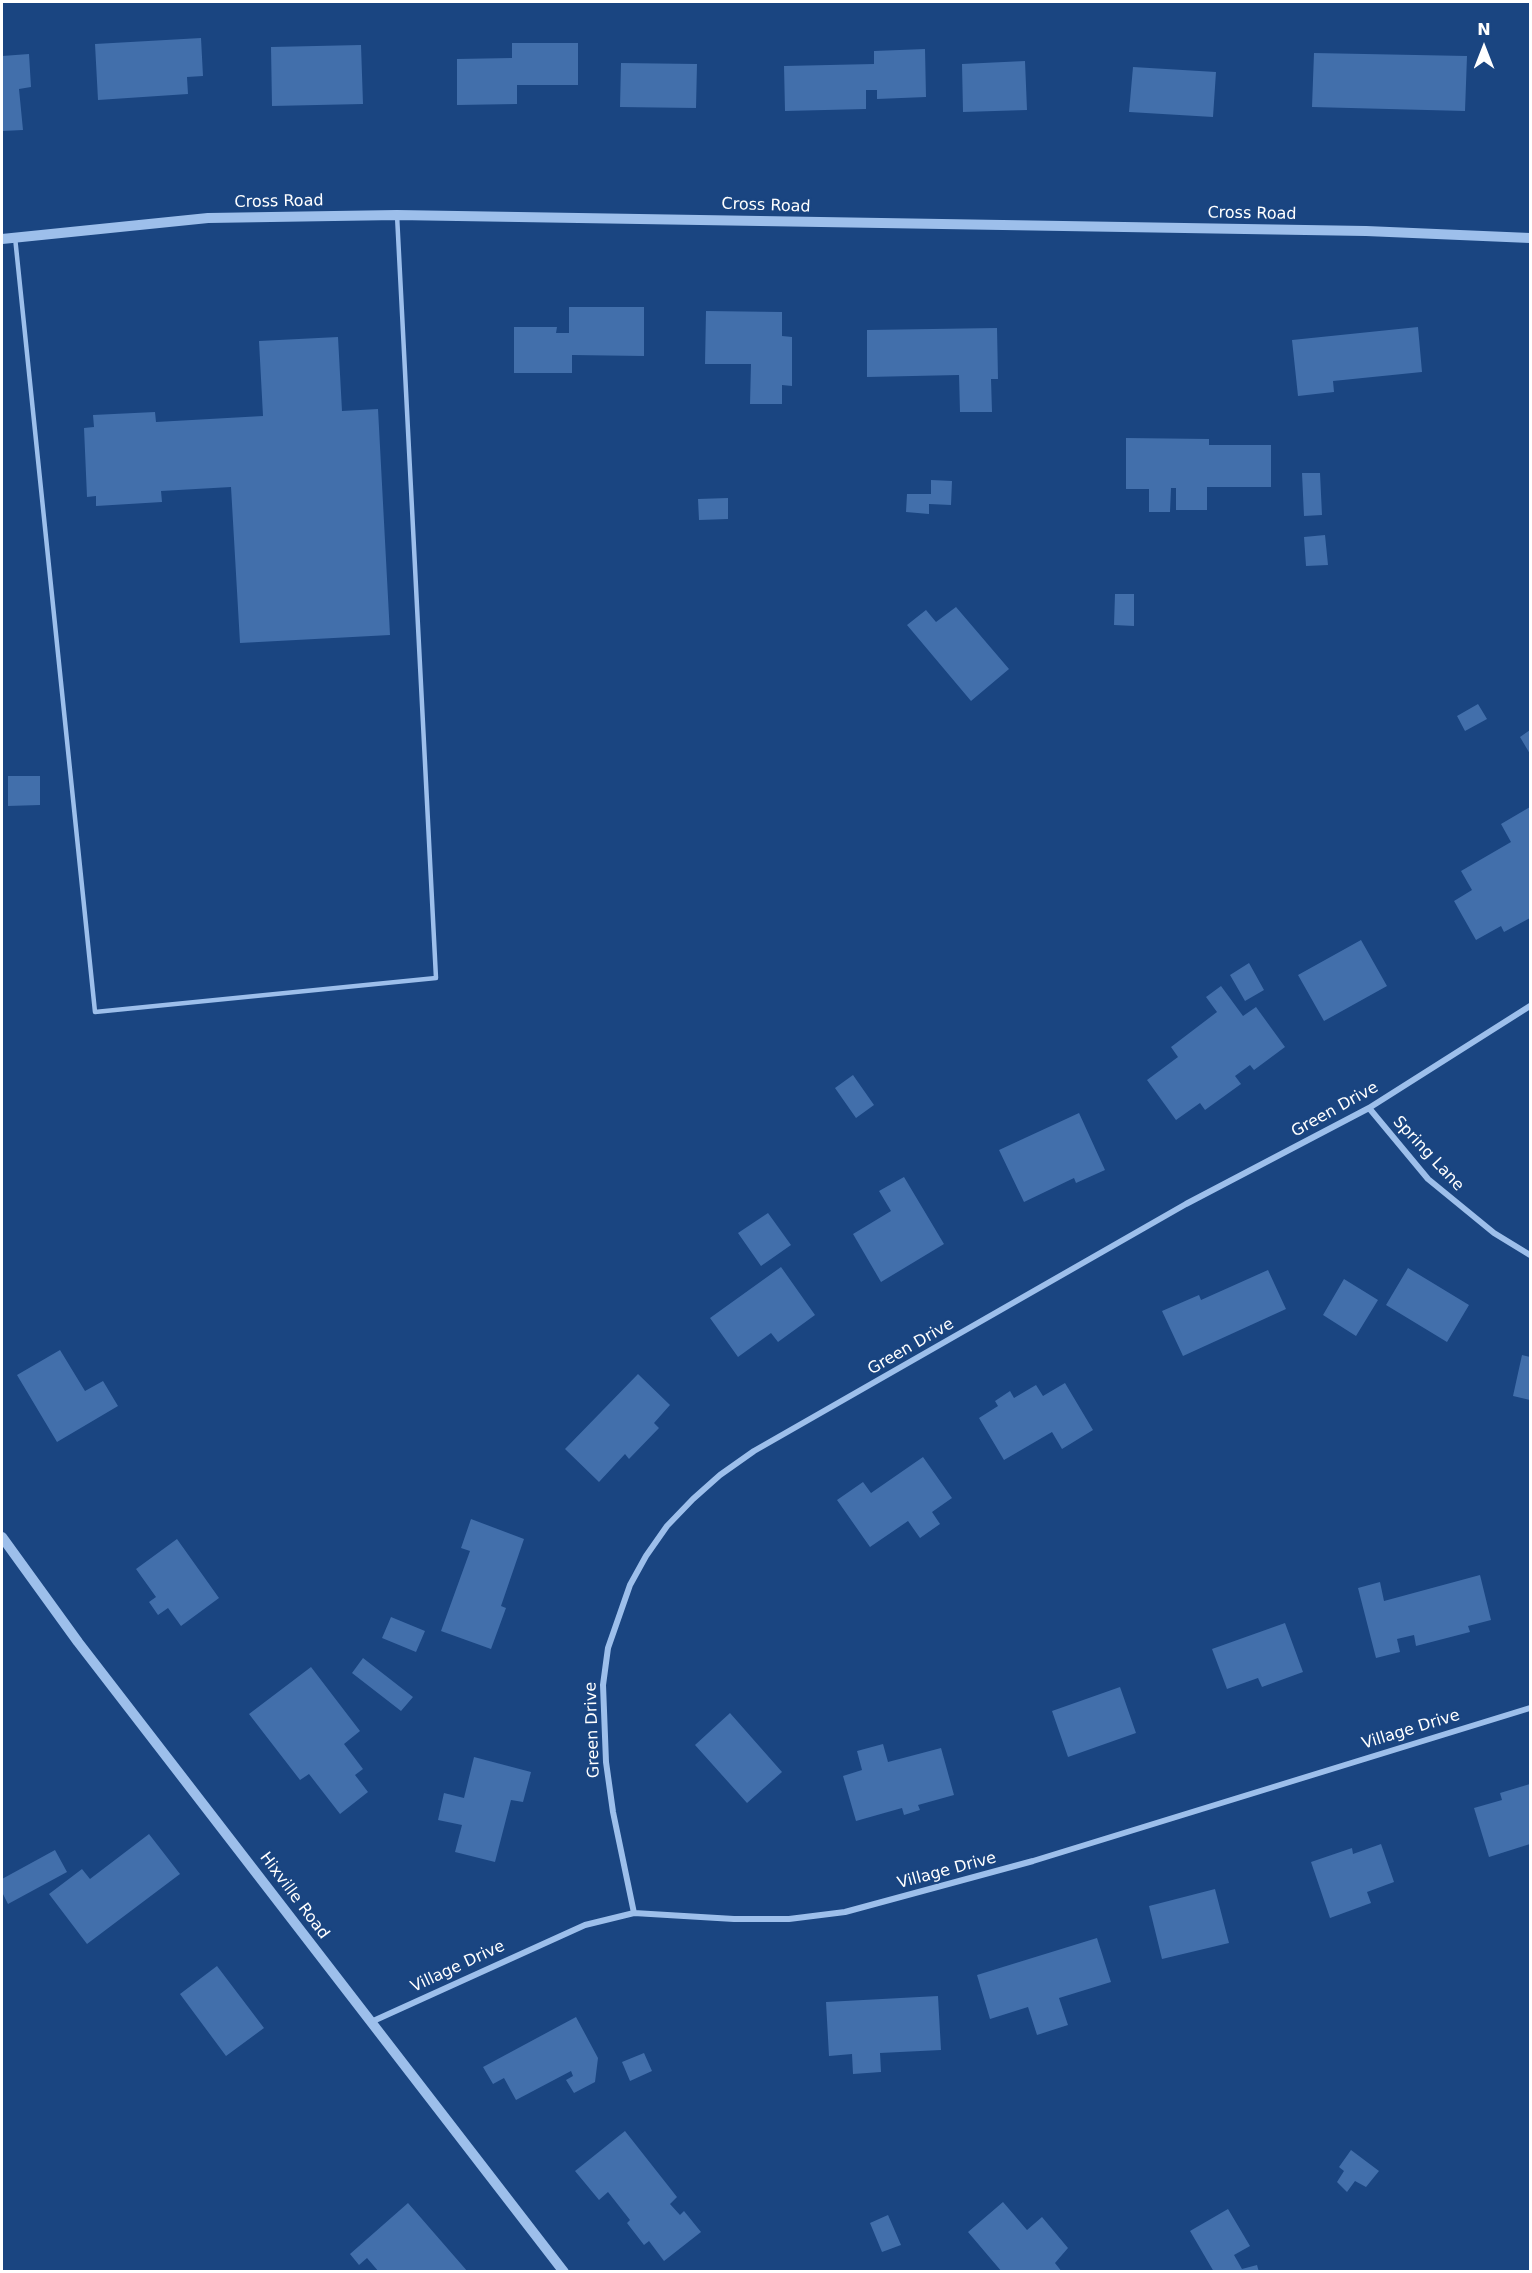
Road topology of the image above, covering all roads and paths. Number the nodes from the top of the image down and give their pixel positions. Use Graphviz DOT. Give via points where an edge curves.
graph roads {
  1 [pos="397,215"];
  2 [pos="15,237"];
  3 [pos="1530,238"];
  4 [pos="2,239"];
  5 [pos="1530,1005"];
  6 [pos="1369,1108"];
  7 [pos="1530,1255"];
  8 [pos="2,1537"];
  9 [pos="1530,1708"];
  10 [pos="634,1913"];
  11 [pos="371,2022"];
  12 [pos="564,2271"];
  1 -- 2 [label="street, Cross Road" via="208,218"];
  1 -- 2 [label="lane" via="436,978 95,1012"];
  1 -- 3 [label="street, Cross Road" via="1366,231"];
  2 -- 4 [label="street, Cross Road"];
  5 -- 6 [label="street, Green Drive"];
  6 -- 7 [label="street, Spring Lane" via="1428,1179 1494,1233"];
  6 -- 10 [label="street, Green Drive" via="1186,1204 754,1451 720,1475 667,1526 646,1556 617,1616 603,1685 606,1762"];
  8 -- 11 [label="street, Hixville Road" via="78,1642"];
  9 -- 10 [label="street, Village Drive" via="1033,1861 845,1912 789,1919"];
  10 -- 11 [label="street, Village Drive" via="585,1925"];
  11 -- 12 [label="street, Hixville Road"];
}
